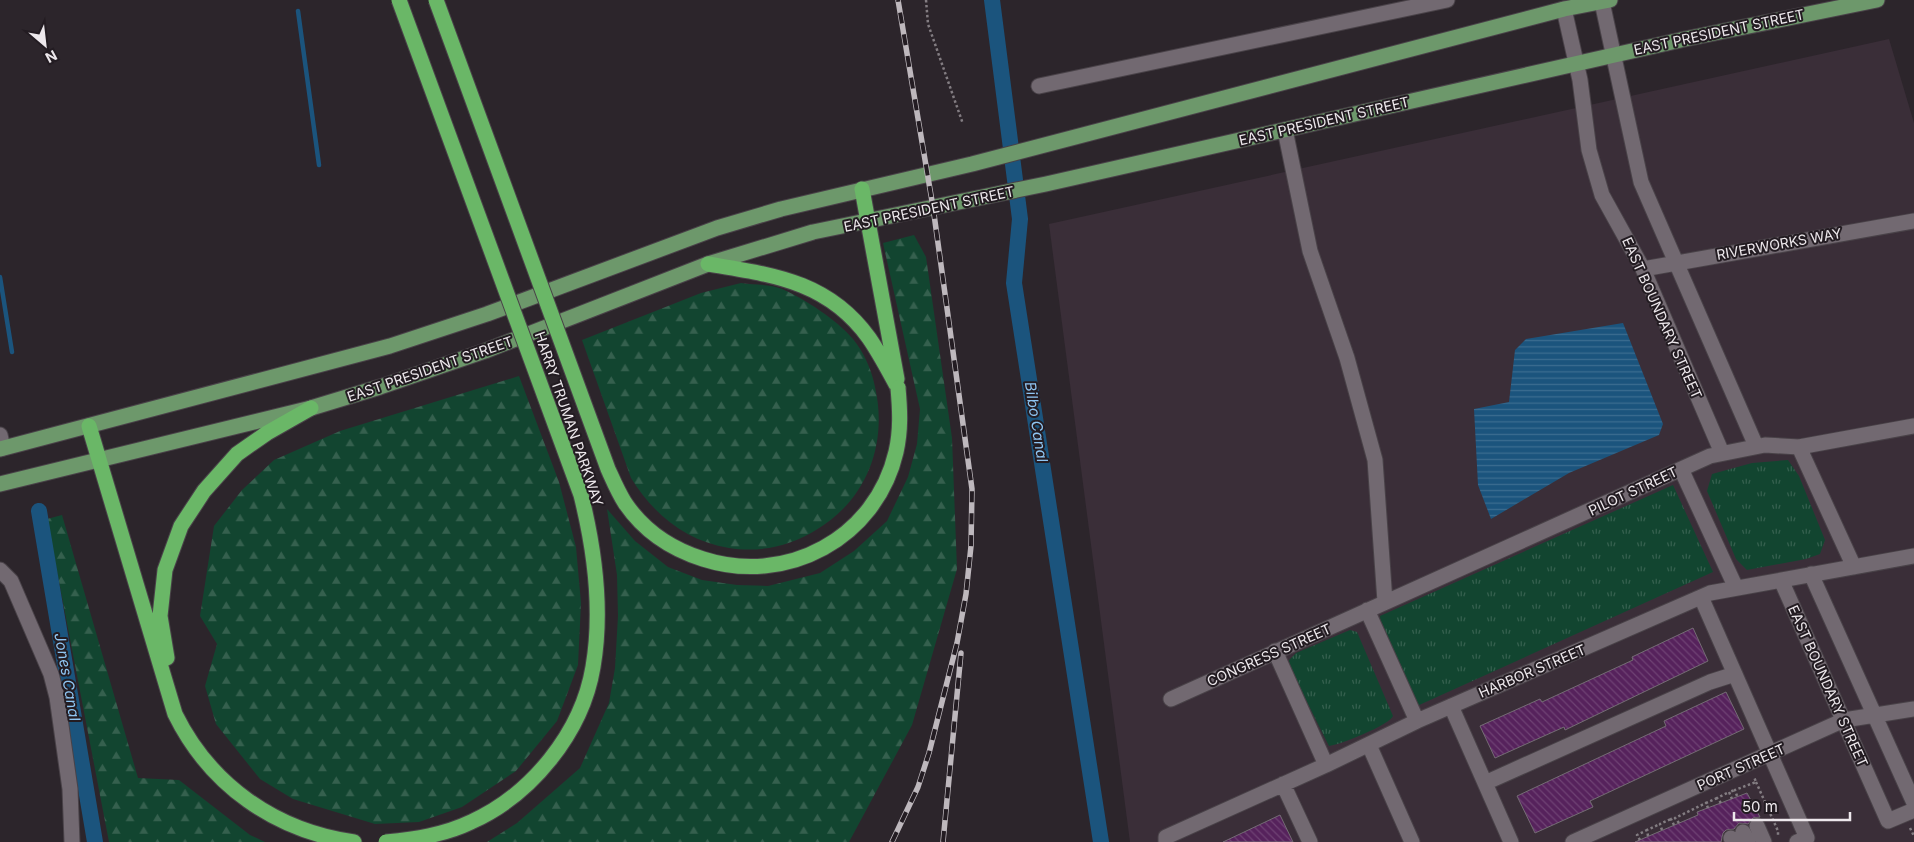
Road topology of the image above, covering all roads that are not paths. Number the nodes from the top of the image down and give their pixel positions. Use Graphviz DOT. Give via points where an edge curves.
graph roads {
  1 [pos="400,0"];
  2 [pos="436,0"];
  3 [pos="1447,0"];
  4 [pos="1877,0"];
  5 [pos="1606,1"];
  6 [pos="1580,3"];
  7 [pos="1564,9"];
  8 [pos="1614,55"];
  9 [pos="1576,63"];
  10 [pos="1039,86"];
  11 [pos="1285,130"];
  12 [pos="862,190"];
  13 [pos="867,221"];
  14 [pos="1914,221"];
  15 [pos="1674,262"];
  16 [pos="708,264"];
  17 [pos="1643,269"];
  18 [pos="898,388"];
  19 [pos="311,408"];
  20 [pos="89,426"];
  21 [pos="1914,426"];
  22 [pos="1,444"];
  23 [pos="1756,446"];
  24 [pos="1799,447"];
  25 [pos="1722,453"];
  26 [pos="99,459"];
  27 [pos="1681,469"];
  28 [pos="0,484"];
  29 [pos="1914,556"];
  30 [pos="1854,567"];
  31 [pos="0,570"];
  32 [pos="1811,574"];
  33 [pos="1781,580"];
  34 [pos="1736,588"];
  35 [pos="1701,597"];
  36 [pos="1385,602"];
  37 [pos="1367,610"];
  38 [pos="1276,651"];
  39 [pos="1735,674"];
  40 [pos="1170,699"];
  41 [pos="1451,706"];
  42 [pos="1914,709"];
  43 [pos="175,714"];
  44 [pos="1874,716"];
  45 [pos="1844,720"];
  46 [pos="1416,722"];
  47 [pos="1369,746"];
  48 [pos="1770,754"];
  49 [pos="1326,765"];
  50 [pos="1485,783"];
  51 [pos="1283,784"];
  52 [pos="1914,803"];
  53 [pos="1914,810"];
  54 [pos="1742,836"];
  55 [pos="1166,840"];
  56 [pos="1802,840"];
  57 [pos="1769,841"];
  58 [pos="72,842"];
  59 [pos="354,842"];
  60 [pos="386,842"];
  61 [pos="1310,842"];
  62 [pos="1412,842"];
  63 [pos="1511,842"];
  64 [pos="1572,842"];
  1 -- 60 [label="highway, HARRY TRUMAN PARKWAY, bridge" via="581,494 593,554 597,613 594,660 585,696 574,723 540,770 495,808 471,822 412,840"];
  2 -- 18 [label="highway, HARRY TRUMAN PARKWAY, bridge" via="608,469 625,503 657,537 695,557 723,565 749,567 792,562 831,546 859,521 885,482 899,432"];
  3 -- 10 [label="street"];
  4 -- 8 [label="main road, EAST PRESIDENT STREET"];
  5 -- 6 [label="main road"];
  5 -- 8 [label="street"];
  6 -- 7 [label="main road"];
  7 -- 9 [label="street, EAST BOUNDARY STREET"];
  7 -- 12 [label="main road"];
  8 -- 9 [label="main road, EAST PRESIDENT STREET"];
  8 -- 15 [label="street" via="1635,162"];
  9 -- 11 [label="main road, EAST PRESIDENT STREET"];
  9 -- 17 [label="street, EAST BOUNDARY STREET" via="1589,150 1602,195"];
  11 -- 13 [label="main road, EAST PRESIDENT STREET"];
  11 -- 36 [label="street" via="1310,250 1347,358 1375,460"];
  12 -- 13 [label="highway, HARRY TRUMAN PARKWAY"];
  12 -- 20 [label="main road" via="717,228 487,314 390,346"];
  13 -- 16 [label="main road, EAST PRESIDENT STREET" via="813,232"];
  13 -- 18 [label="highway, HARRY TRUMAN PARKWAY"];
  14 -- 15 [label="street, RIVERWORKS WAY"];
  15 -- 17 [label="street, RIVERWORKS WAY"];
  15 -- 23 [label="street"];
  16 -- 18 [label="highway" via="772,275 821,293 840,306 860,327 880,354"];
  16 -- 19 [label="main road, EAST PRESIDENT STREET" via="485,351"];
  17 -- 25 [label="street, EAST BOUNDARY STREET"];
  19 -- 26 [label="main road, EAST PRESIDENT STREET"];
  19 -- 43 [label="highway" via="238,454 204,491 181,526 165,570 160,616"];
  20 -- 22 [label="main road"];
  20 -- 26 [label="highway"];
  21 -- 24 [label="street, PILOT STREET"];
  23 -- 24 [label="street, PILOT STREET"];
  23 -- 25 [label="street, PILOT STREET"];
  24 -- 30 [label="street"];
  25 -- 27 [label="street, PILOT STREET"];
  26 -- 28 [label="main road, EAST PRESIDENT STREET"];
  26 -- 43 [label="highway"];
  27 -- 34 [label="street"];
  27 -- 36 [label="street, PILOT STREET"];
  29 -- 30 [label="street, HARBOR STREET"];
  30 -- 32 [label="street, HARBOR STREET"];
  31 -- 58 [label="street" via="11,581 51,674 70,789"];
  32 -- 33 [label="street, HARBOR STREET"];
  32 -- 44 [label="street"];
  33 -- 34 [label="street, HARBOR STREET"];
  33 -- 45 [label="street, EAST BOUNDARY STREET"];
  34 -- 35 [label="street, HARBOR STREET"];
  35 -- 39 [label="street"];
  35 -- 41 [label="street, HARBOR STREET"];
  36 -- 37 [label="street, PILOT STREET"];
  37 -- 38 [label="street, CONGRESS STREET"];
  37 -- 46 [label="street"];
  38 -- 40 [label="street, CONGRESS STREET"];
  38 -- 49 [label="street"];
  39 -- 48 [label="street"];
  39 -- 50 [label="street" via="1701,686"];
  41 -- 46 [label="street, HARBOR STREET"];
  41 -- 50 [label="street"];
  42 -- 44 [label="street, PORT STREET"];
  43 -- 59 [label="highway" via="197,753 236,793 280,820 308,832"];
  44 -- 45 [label="street, PORT STREET"];
  44 -- 52 [label="street"];
  45 -- 48 [label="street, PORT STREET"];
  45 -- 53 [label="street, EAST BOUNDARY STREET" via="1888,821"];
  46 -- 47 [label="street, HARBOR STREET"];
  47 -- 49 [label="street, HARBOR STREET"];
  47 -- 62 [label="street"];
  48 -- 56 [label="street"];
  48 -- 64 [label="street, PORT STREET"];
  49 -- 51 [label="street, HARBOR STREET"];
  50 -- 63 [label="street"];
  51 -- 55 [label="street, HARBOR STREET"];
  51 -- 61 [label="street"];
  54 -- 57 [label="street"];
}
